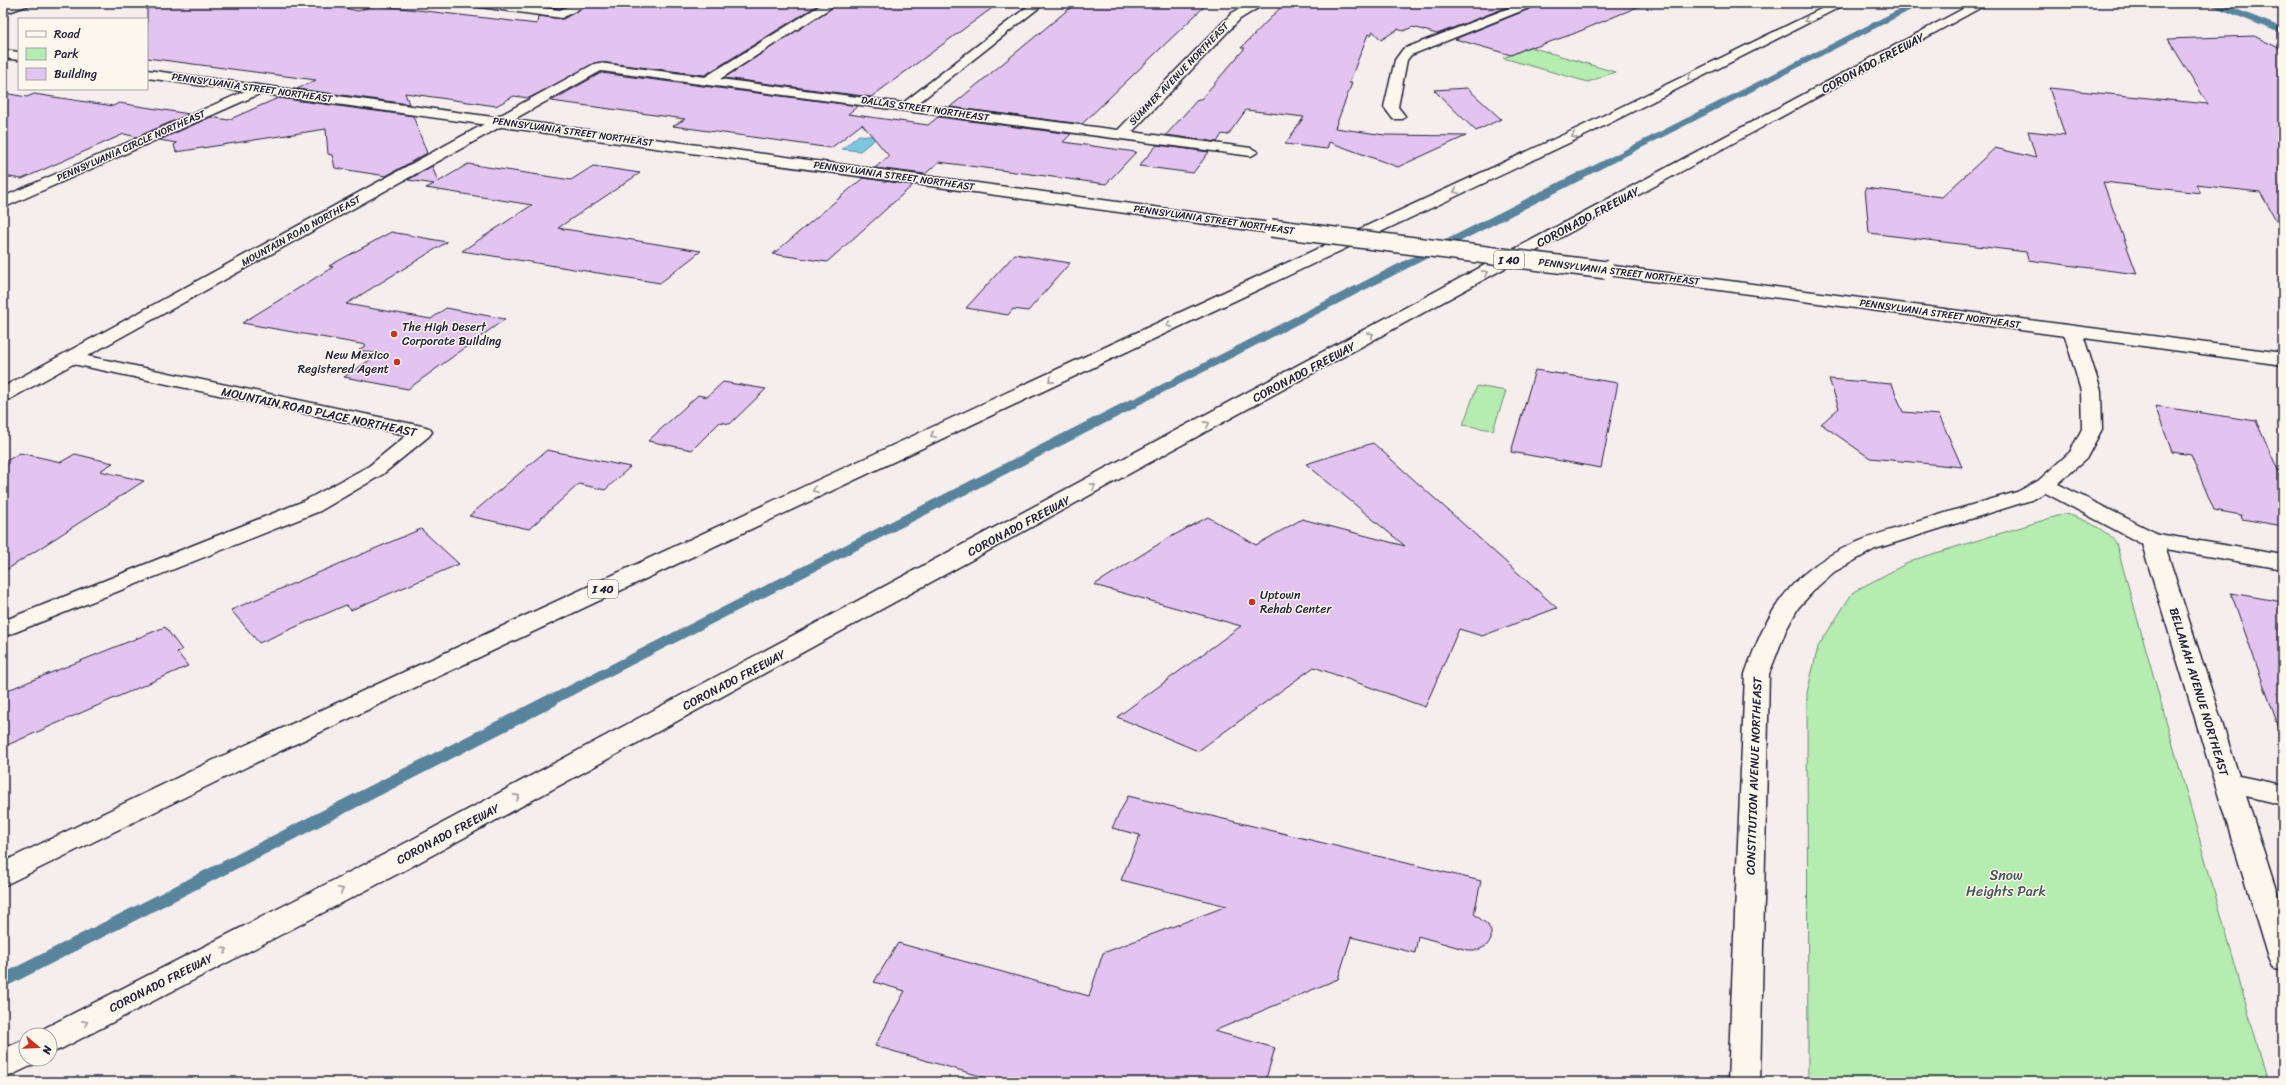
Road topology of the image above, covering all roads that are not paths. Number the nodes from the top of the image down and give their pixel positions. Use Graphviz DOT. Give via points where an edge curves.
graph roads {
  1 [pos="25,3"];
  2 [pos="473,3"];
  3 [pos="584,3"];
  4 [pos="832,3"];
  5 [pos="1039,3"];
  6 [pos="1260,3"];
  7 [pos="1532,3"];
  8 [pos="1842,3"];
  9 [pos="1983,3"];
  10 [pos="2277,3"];
  11 [pos="2283,5"];
  12 [pos="3,10"];
  13 [pos="3,54"];
  14 [pos="18,56"];
  15 [pos="599,67"];
  16 [pos="148,74"];
  17 [pos="709,80"];
  18 [pos="259,89"];
  19 [pos="906,106"];
  20 [pos="1398,116"];
  21 [pos="500,122"];
  22 [pos="1121,135"];
  23 [pos="1251,152"];
  24 [pos="3,203"];
  25 [pos="2073,332"];
  26 [pos="70,358"];
  27 [pos="2283,359"];
  28 [pos="3,395"];
  29 [pos="2045,485"];
  30 [pos="2152,540"];
  31 [pos="2283,562"];
  32 [pos="3,630"];
  33 [pos="2228,783"];
  34 [pos="2283,795"];
  35 [pos="3,875"];
  36 [pos="2283,958"];
  37 [pos="58,1036"];
  38 [pos="18,1057"];
  39 [pos="3,1065"];
  40 [pos="1744,1082"];
  1 -- 12 [label="main road"];
  2 -- 3 [label="main road" via="562,14"];
  4 -- 17 [label="main road"];
  5 -- 19 [label="main road"];
  6 -- 22 [label="main road, SUMMER AVENUE NORTHEAST" via="1236,16"];
  7 -- 20 [label="main road" via="1407,52 1401,60 1391,107"];
  8 -- 35 [label="main road, I 40, one-way" via="1576,135 227,765"];
  37 -- 9 [label="main road, CORONADO FREEWAY / I 40, one-way" via="402,858"];
  10 -- 11 [label="main road"];
  13 -- 14 [label="main road"];
  15 -- 17 [label="main road, DALLAS STREET NORTHEAST"];
  15 -- 21 [label="main road, MOUNTAIN ROAD NORTHEAST"];
  16 -- 18 [label="main road, PENNSYLVANIA STREET NORTHEAST"];
  17 -- 19 [label="main road, DALLAS STREET NORTHEAST"];
  18 -- 21 [label="main road, PENNSYLVANIA STREET NORTHEAST"];
  18 -- 24 [label="main road, PENNSYLVANIA CIRCLE NORTHEAST"];
  19 -- 22 [label="main road, DALLAS STREET NORTHEAST"];
  21 -- 25 [label="main road, PENNSYLVANIA STREET NORTHEAST, bridge" via="1271,228"];
  21 -- 26 [label="main road, MOUNTAIN ROAD NORTHEAST"];
  22 -- 23 [label="main road, DALLAS STREET NORTHEAST"];
  25 -- 27 [label="main road, PENNSYLVANIA STREET NORTHEAST"];
  25 -- 29 [label="main road, CONSTITUTION AVENUE NORTHEAST" via="2091,391 2092,429 2079,455"];
  26 -- 28 [label="main road, MOUNTAIN ROAD NORTHEAST"];
  26 -- 32 [label="main road, MOUNTAIN ROAD PLACE NORTHEAST" via="422,432 376,470 312,506"];
  29 -- 30 [label="main road"];
  29 -- 40 [label="main road, CONSTITUTION AVENUE NORTHEAST" via="2024,496 1867,544 1822,571 1789,603 1769,638 1757,674"];
  30 -- 31 [label="main road"];
  30 -- 33 [label="main road, BELLAMAH AVENUE NORTHEAST"];
  33 -- 34 [label="main road"];
  33 -- 36 [label="main road, BELLAMAH AVENUE NORTHEAST"];
  38 -- 39 [label="main road"];
}
